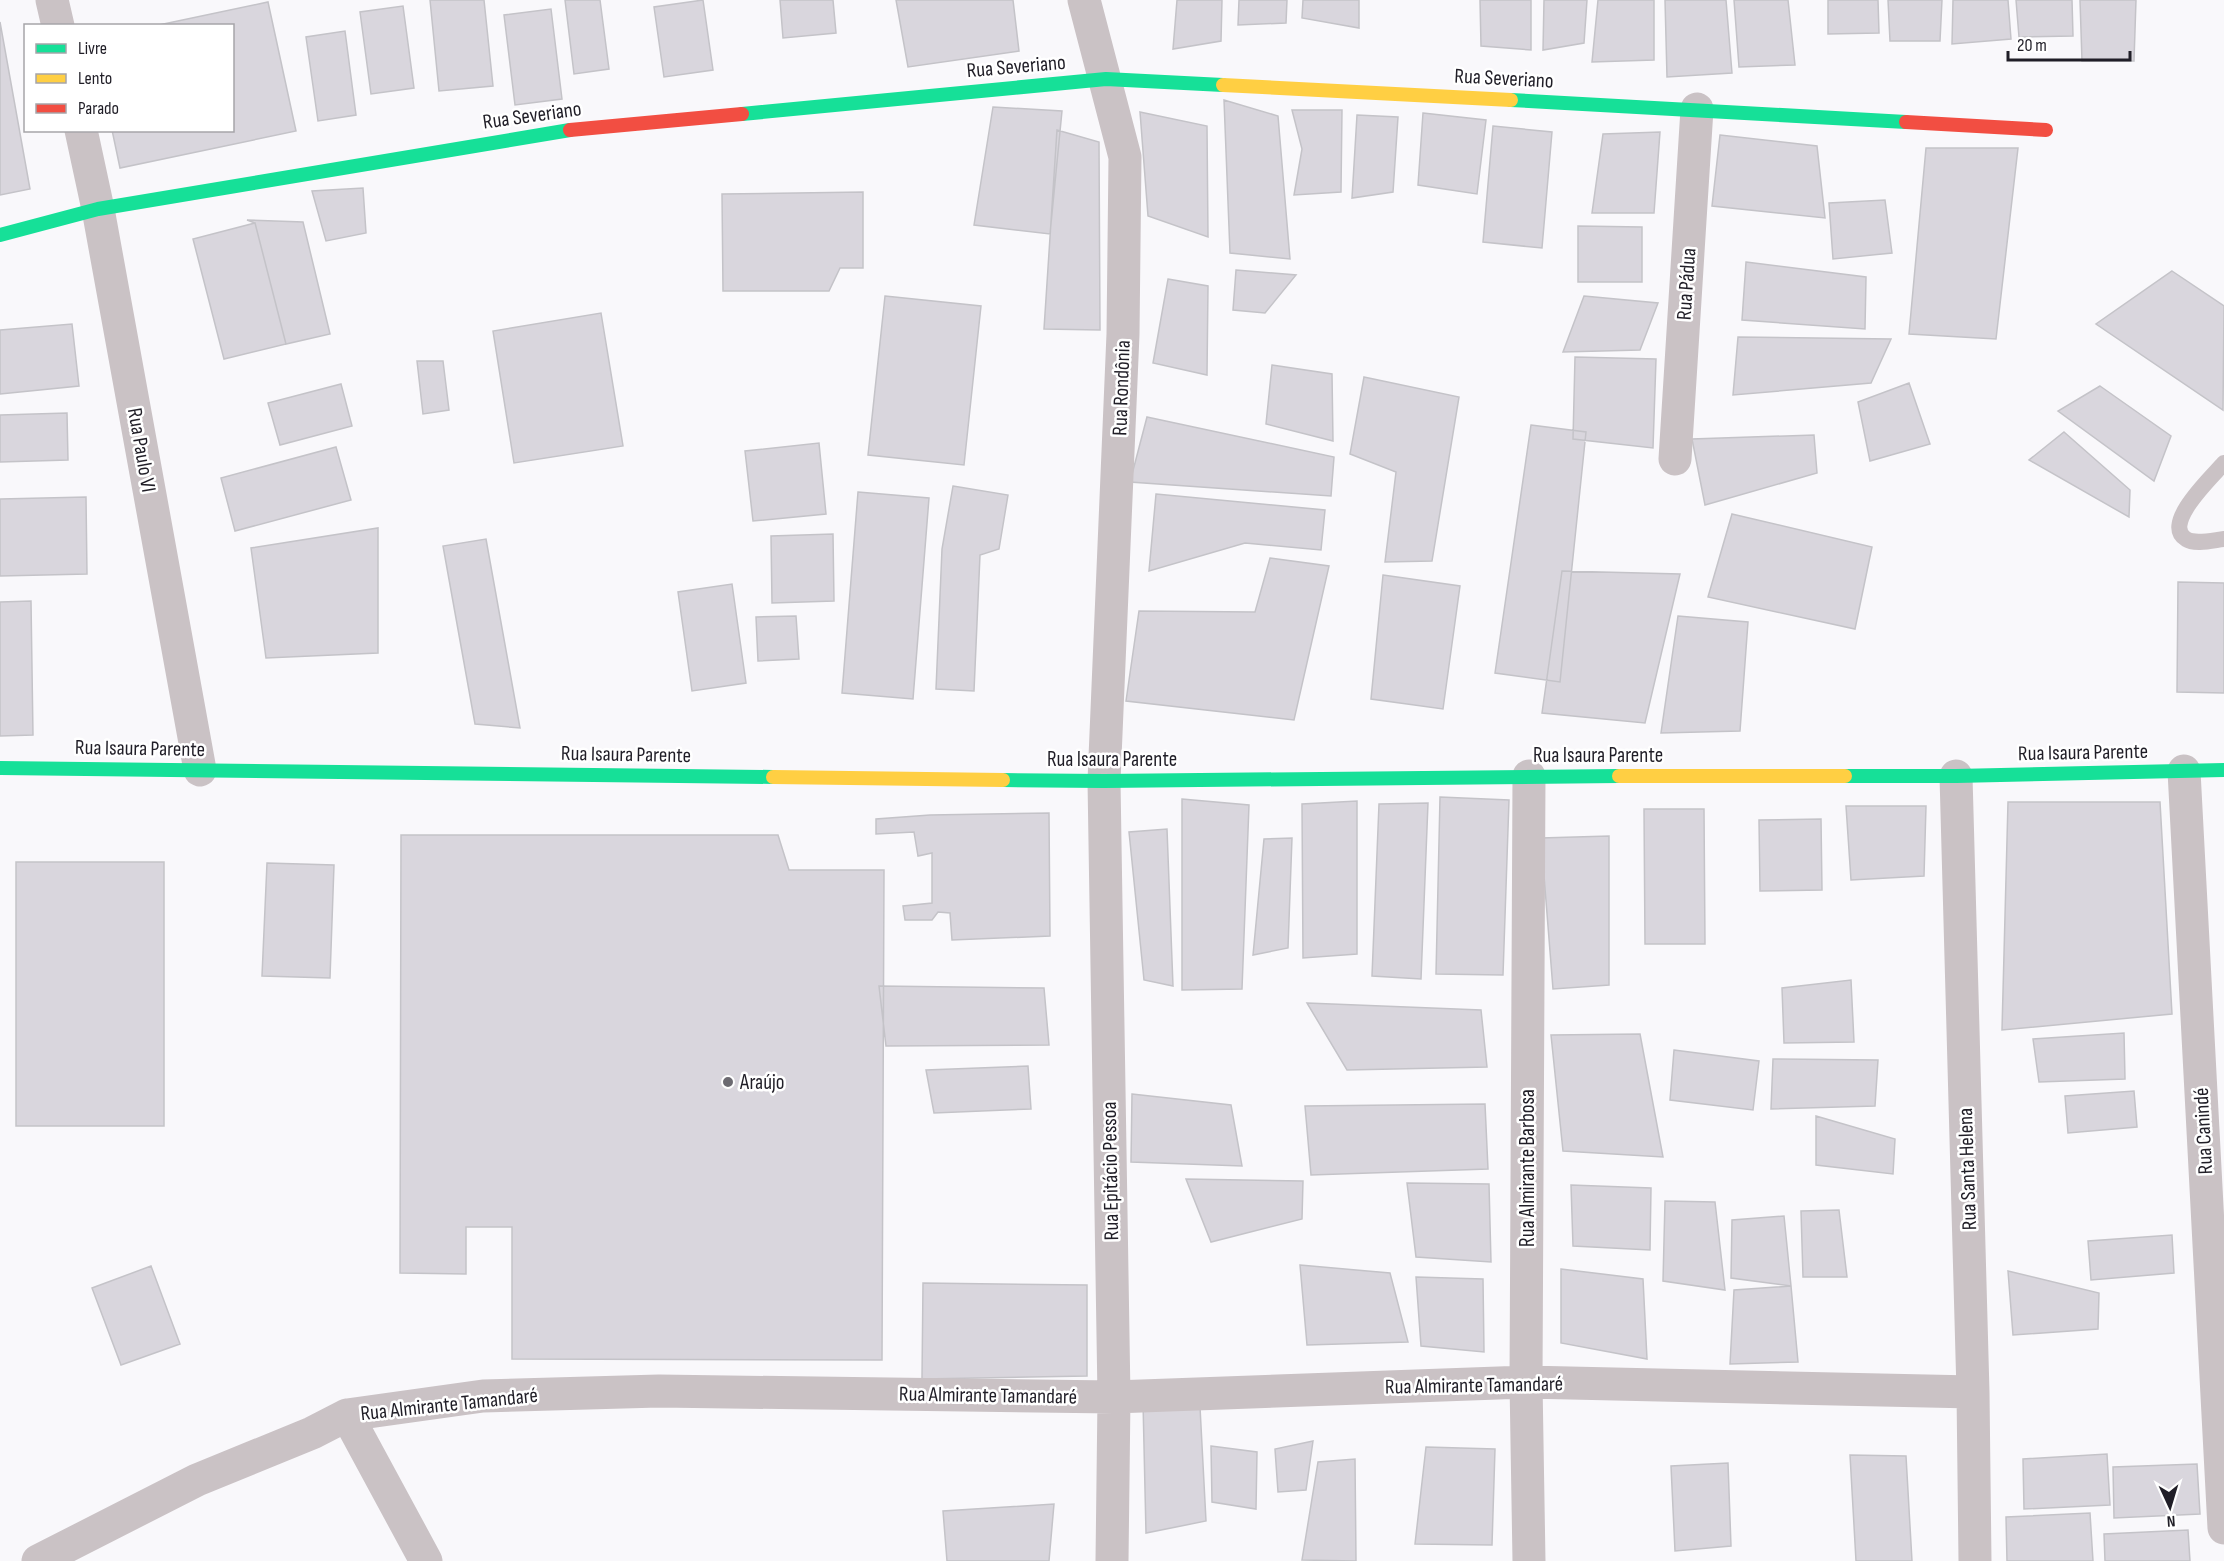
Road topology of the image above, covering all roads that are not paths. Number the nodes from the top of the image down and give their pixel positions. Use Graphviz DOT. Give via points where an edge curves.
graph roads {
  1 [pos="52,0"];
  2 [pos="1084,0"];
  3 [pos="58,24"];
  4 [pos="1106,79"];
  5 [pos="1697,109"];
  6 [pos="2046,130"];
  7 [pos="81,132"];
  8 [pos="98,209"];
  9 [pos="0,235"];
  10 [pos="1675,459"];
  11 [pos="2224,463"];
  12 [pos="2224,539"];
  13 [pos="0,768"];
  14 [pos="200,770"];
  15 [pos="2224,770"];
  16 [pos="2184,771"];
  17 [pos="1529,776"];
  18 [pos="1956,776"];
  19 [pos="1104,781"];
  20 [pos="1526,1382"];
  21 [pos="1973,1392"];
  22 [pos="1114,1397"];
  23 [pos="347,1415"];
  24 [pos="2224,1528"];
  25 [pos="38,1561"];
  26 [pos="426,1561"];
  27 [pos="1112,1561"];
  28 [pos="1529,1561"];
  29 [pos="1975,1561"];
  1 -- 3 [label="street"];
  2 -- 4 [label="street, Rua Rondônia"];
  4 -- 5 [label="street, Rua Severiano"];
  4 -- 8 [label="street, Rua Severiano" via="559,131"];
  4 -- 19 [label="street, Rua Rondônia" via="1125,169 1123,334"];
  5 -- 6 [label="street, Rua Severiano"];
  5 -- 10 [label="street, Rua Pádua"];
  7 -- 8 [label="street, Rua Paulo VI"];
  8 -- 9 [label="street, Rua Severiano"];
  8 -- 14 [label="street, Rua Paulo VI"];
  11 -- 12 [label="lane" via="2182,512 2179,524 2180,533 2187,540"];
  13 -- 14 [label="street, Rua Isaura Parente"];
  14 -- 19 [label="street, Rua Isaura Parente"];
  15 -- 16 [label="street, Rua Isaura Parente"];
  16 -- 18 [label="street, Rua Isaura Parente"];
  16 -- 24 [label="street, Rua Canindé"];
  17 -- 18 [label="street, Rua Isaura Parente"];
  17 -- 19 [label="street, Rua Isaura Parente"];
  17 -- 20 [label="street, Rua Almirante Barbosa"];
  18 -- 21 [label="street, Rua Santa Helena"];
  19 -- 22 [label="street, Rua Epitácio Pessoa"];
  20 -- 21 [label="street, Rua Almirante Tamandaré"];
  20 -- 22 [label="street, Rua Almirante Tamandaré"];
  20 -- 28 [label="street, Rua Almirante Barbosa"];
  21 -- 29 [label="street, Rua Santa Helena"];
  22 -- 23 [label="street, Rua Almirante Tamandaré" via="659,1391 483,1396"];
  22 -- 27 [label="street, Rua Epitácio Pessoa"];
  23 -- 25 [label="street, Rua Almirante Tamandaré" via="197,1480"];
  23 -- 26 [label="street"];
}
